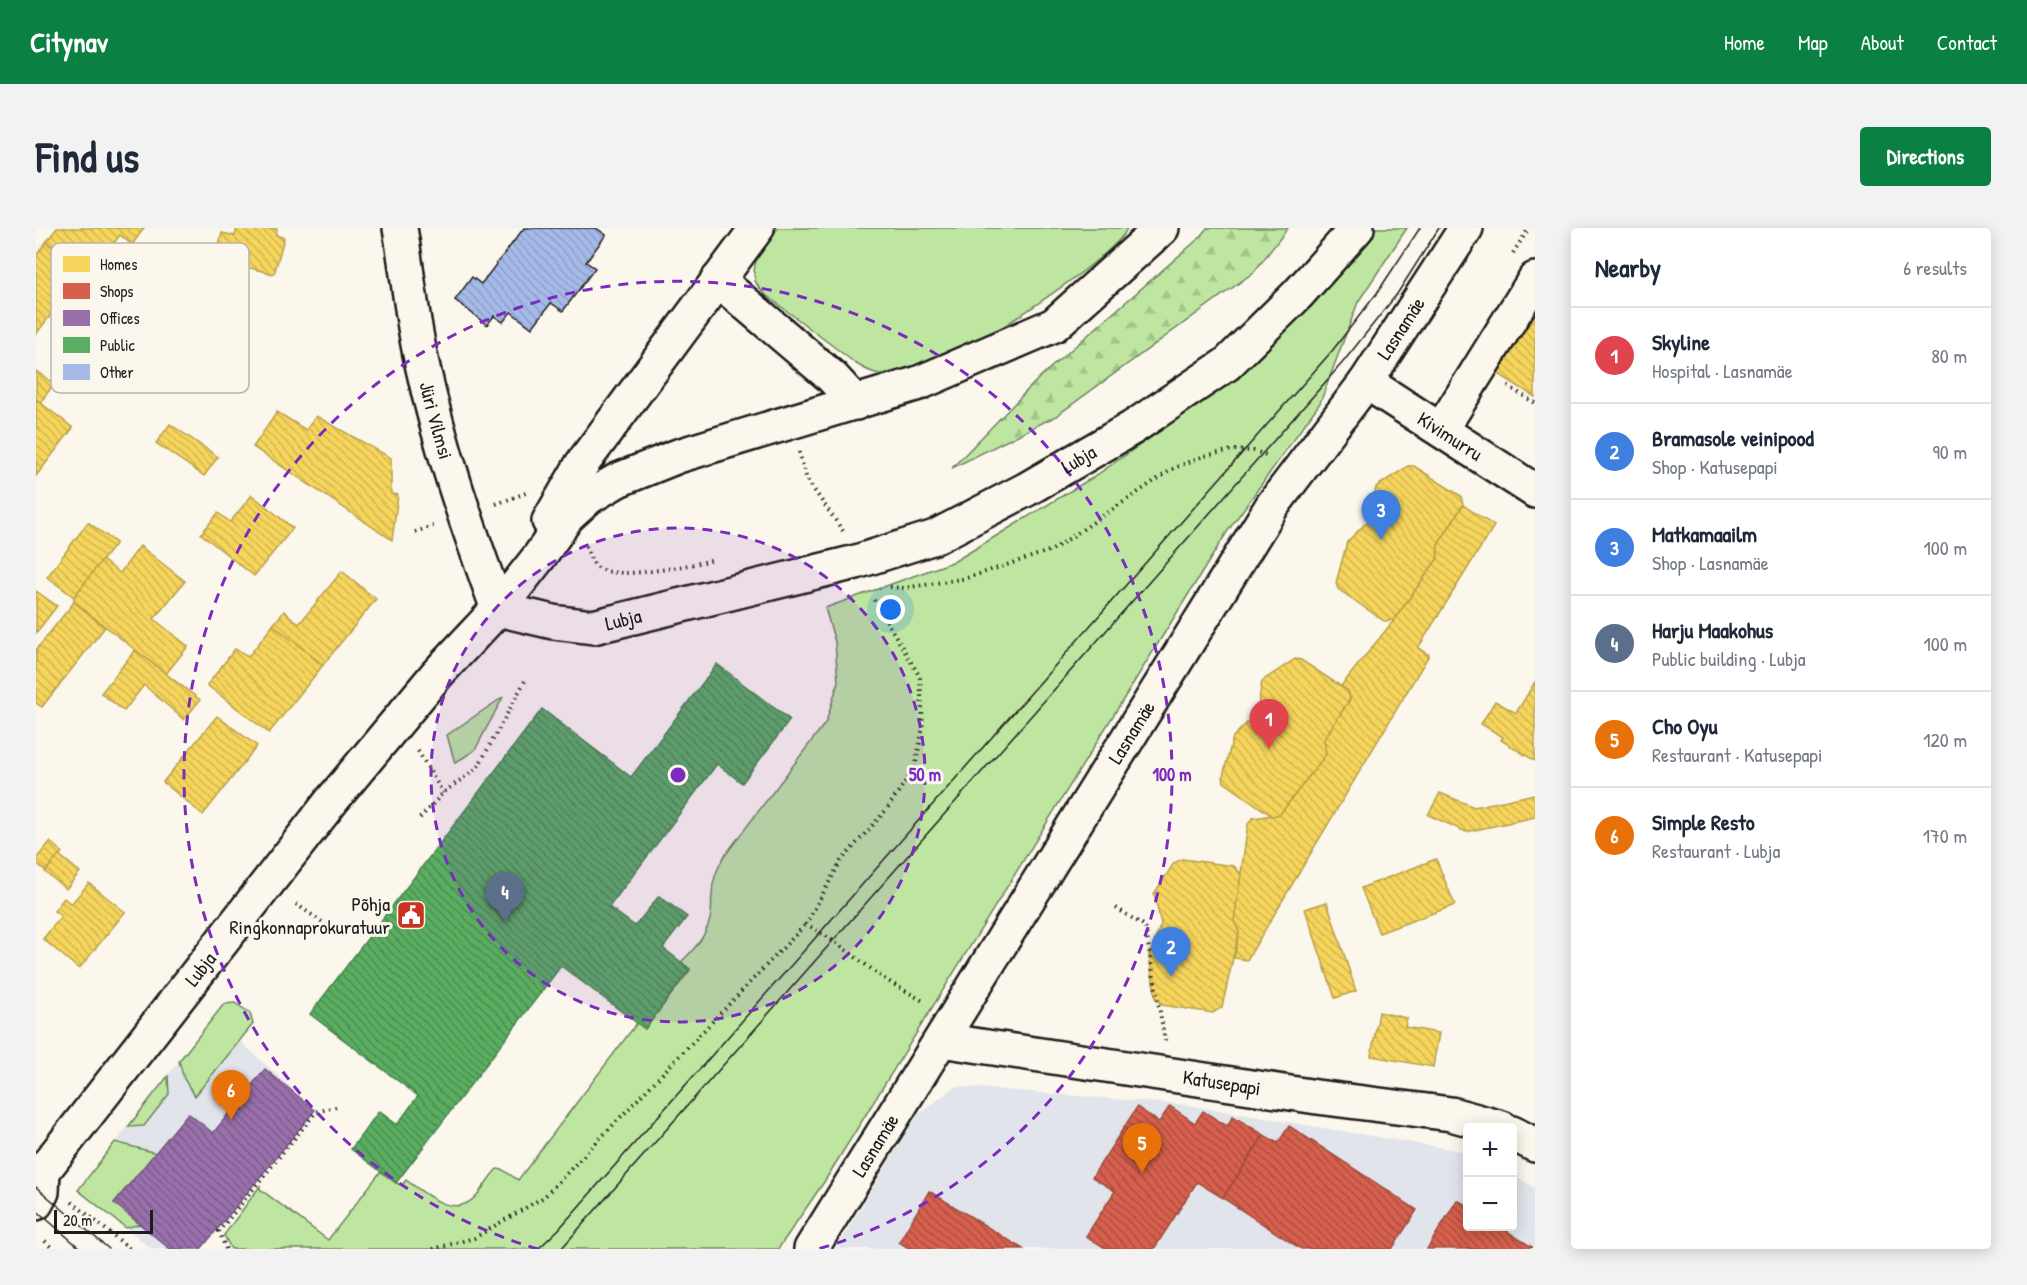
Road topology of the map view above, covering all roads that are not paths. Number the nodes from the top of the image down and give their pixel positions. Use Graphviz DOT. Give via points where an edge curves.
graph roads {
  1 [pos="400,228"];
  2 [pos="757,228"];
  3 [pos="1162,228"];
  4 [pos="1357,228"];
  5 [pos="1467,228"];
  6 [pos="1535,279"];
  7 [pos="718,280"];
  8 [pos="1366,382"];
  9 [pos="856,403"];
  10 [pos="1441,430"];
  11 [pos="1535,491"];
  12 [pos="561,513"];
  13 [pos="498,609"];
  14 [pos="941,1040"];
  15 [pos="1484,1123"];
  16 [pos="1517,1136"];
  17 [pos="1535,1145"];
  18 [pos="39,1172"];
  19 [pos="36,1203"];
  20 [pos="811,1249"];
  1 -- 13 [label="street, Jüri Vilmsi" via="434,417"];
  2 -- 7 [label="street"];
  3 -- 9 [label="street" via="1054,325 919,383"];
  4 -- 13 [label="street, Lubja" via="1227,364 1132,428 935,537 856,562 593,627"];
  5 -- 8 [label="street, Lasnamäe"];
  6 -- 10 [label="street"];
  7 -- 9 [label="street" via="832,377"];
  7 -- 12 [label="street" via="582,464"];
  8 -- 10 [label="street, Kivimurru"];
  8 -- 14 [label="street, Lasnamäe" via="1272,506"];
  9 -- 12 [label="street" via="678,456 618,480"];
  10 -- 11 [label="street, Kivimurru"];
  12 -- 13 [label="street" via="539,557"];
  13 -- 18 [label="street, Lubja" via="437,674 333,799"];
  14 -- 15 [label="street, Katusepapi" via="1452,1114"];
  14 -- 20 [label="street, Lasnamäe"];
  16 -- 17 [label="street"];
  18 -- 19 [label="street" via="42,1192"];
}
